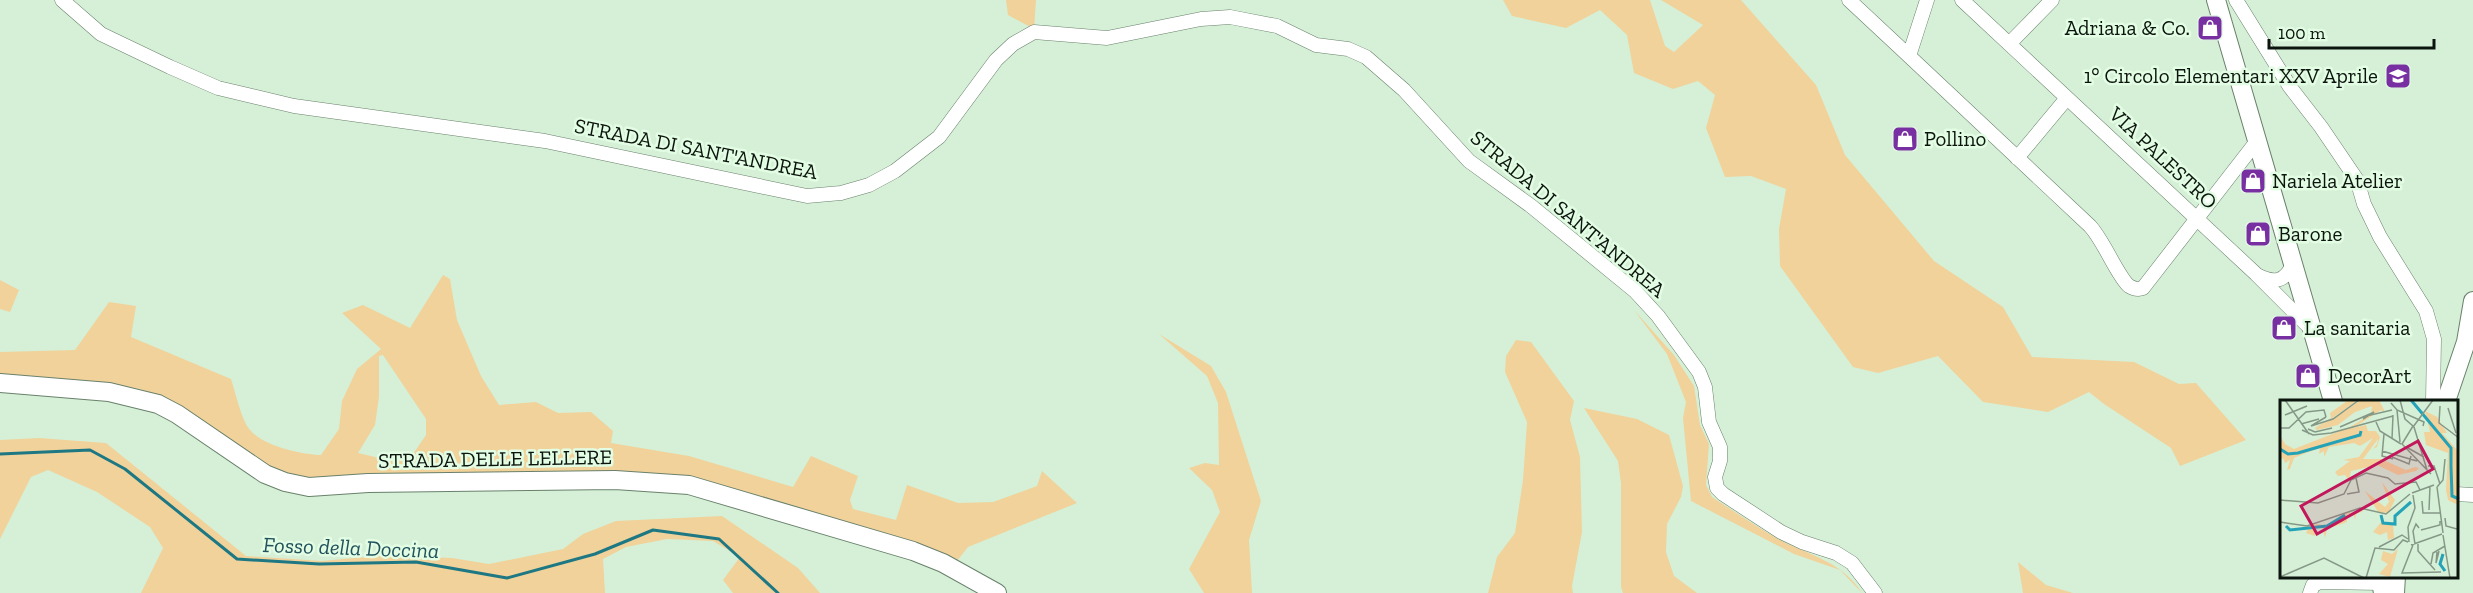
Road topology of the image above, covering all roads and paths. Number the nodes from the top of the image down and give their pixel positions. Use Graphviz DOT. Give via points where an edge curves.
graph roads {
  1 [pos="62,0"];
  2 [pos="1849,0"];
  3 [pos="1928,0"];
  4 [pos="1962,0"];
  5 [pos="2052,0"];
  6 [pos="2216,0"];
  7 [pos="2236,0"];
  8 [pos="2009,44"];
  9 [pos="1909,56"];
  10 [pos="2067,98"];
  11 [pos="2257,141"];
  12 [pos="2017,158"];
  13 [pos="2197,219"];
  14 [pos="2293,264"];
  15 [pos="2256,274"];
  16 [pos="2473,301"];
  17 [pos="2312,330"];
  18 [pos="0,383"];
  19 [pos="2333,400"];
  20 [pos="2433,400"];
  21 [pos="2446,400"];
  22 [pos="2458,494"];
  23 [pos="2473,495"];
  24 [pos="2388,583"];
  25 [pos="997,593"];
  26 [pos="1875,593"];
  27 [pos="2310,593"];
  1 -- 26 [label="street, STRADA DI SANT'ANDREA" via="101,34 218,88 294,106 545,141 807,196 841,193 869,185 895,171 939,137 996,60 1013,44 1034,33 1107,38 1230,17 1277,26 1316,45 1348,49 1366,57 1404,90 1469,161 1635,291 1664,324 1699,372 1705,387 1709,422 1720,447 1717,488 1781,532 1852,563"];
  2 -- 9 [label="street"];
  3 -- 9 [label="street"];
  4 -- 8 [label="street, VIA PALESTRO"];
  5 -- 8 [label="street"];
  6 -- 11 [label="street"];
  7 -- 20 [label="street" via="2290,87 2357,180 2380,237 2423,305 2434,339"];
  8 -- 10 [label="street, VIA PALESTRO"];
  9 -- 12 [label="street"];
  10 -- 12 [label="street"];
  10 -- 13 [label="street, VIA PALESTRO"];
  11 -- 13 [label="street"];
  11 -- 14 [label="street"];
  12 -- 13 [label="street" via="2098,235 2128,284 2136,289 2143,288"];
  13 -- 15 [label="street, VIA PALESTRO"];
  14 -- 15 [label="street" via="2279,280 2269,281"];
  14 -- 17 [label="street"];
  15 -- 17 [label="street, VIA PALESTRO"];
  16 -- 21 [label="street" via="2466,342"];
  17 -- 19 [label="street"];
  18 -- 25 [label="street, STRADA DELLE LELLERE" via="110,392 158,404 265,474 309,487 615,480 689,485 913,551"];
  22 -- 23 [label="street"];
  24 -- 27 [label="street" via="2316,583"];
}
